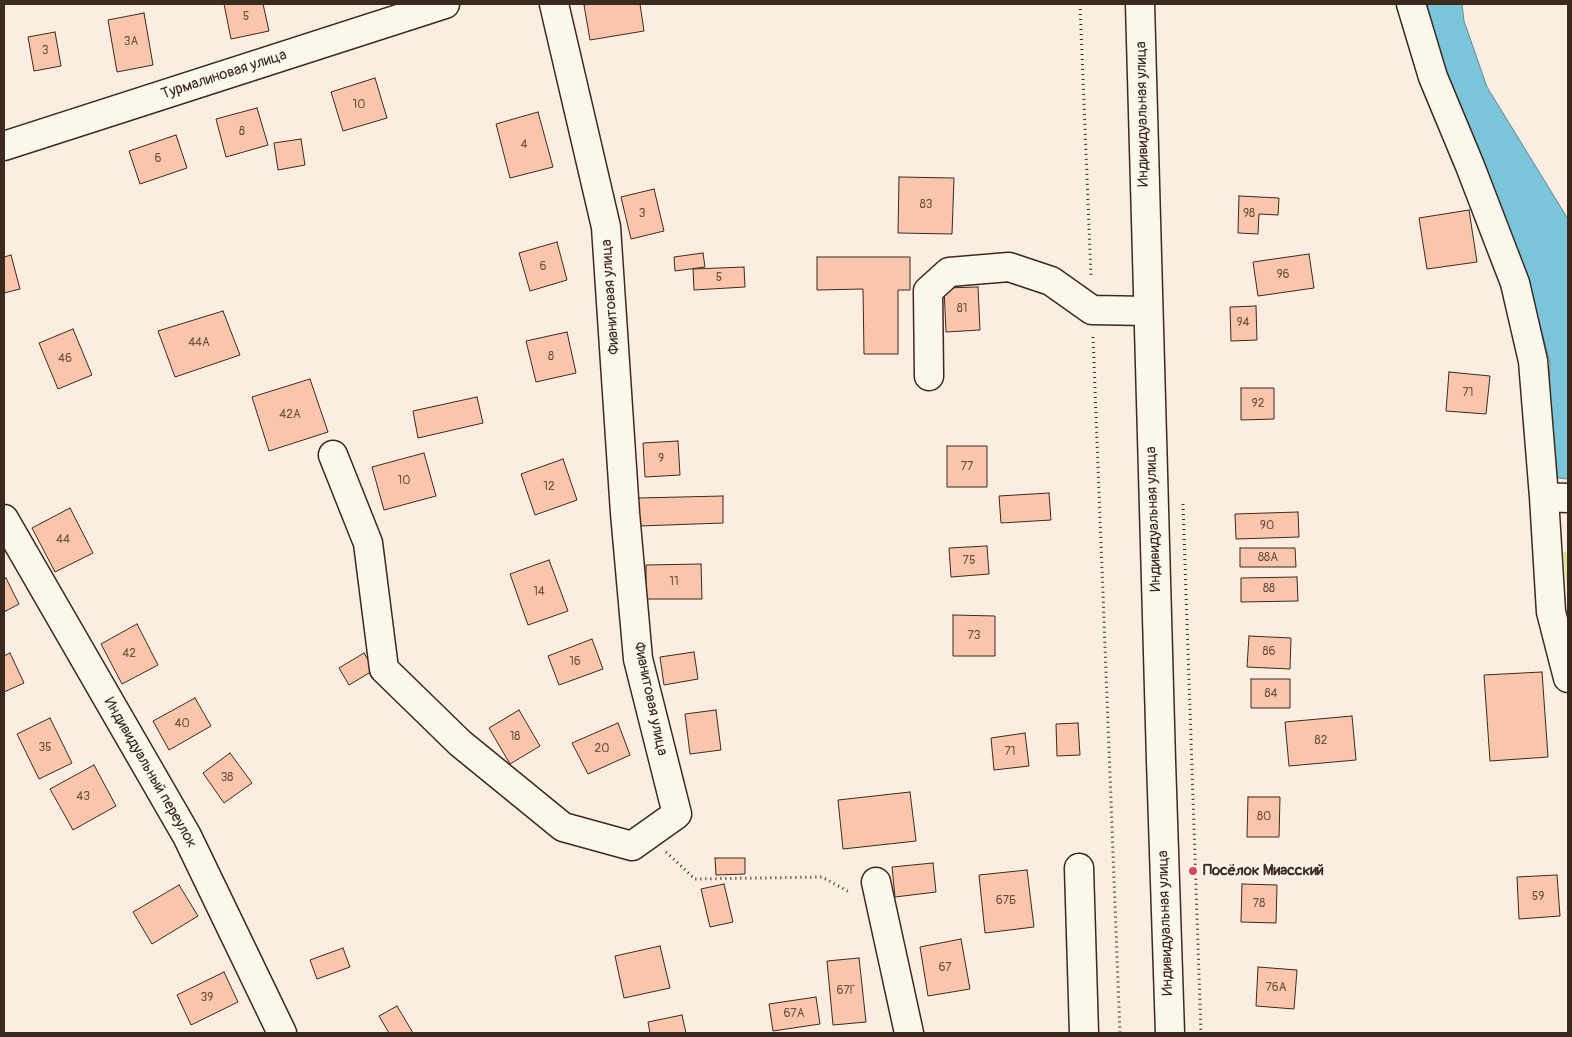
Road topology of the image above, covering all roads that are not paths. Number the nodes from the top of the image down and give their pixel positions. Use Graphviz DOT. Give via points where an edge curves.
graph roads {
  1 [pos="445,4"];
  2 [pos="554,4"];
  3 [pos="1140,4"];
  4 [pos="1411,4"];
  5 [pos="4,146"];
  6 [pos="1148,310"];
  7 [pos="928,376"];
  8 [pos="333,455"];
  9 [pos="1556,497"];
  10 [pos="4,519"];
  11 [pos="1568,678"];
  12 [pos="1079,868"];
  13 [pos="876,882"];
  14 [pos="282,1033"];
  15 [pos="909,1033"];
  16 [pos="1084,1033"];
  17 [pos="1170,1033"];
  1 -- 5 [label="street, Турмалиновая улица"];
  2 -- 8 [label="street, Фианитовая улица" via="606,227 638,659 677,814 632,846 563,827 460,743 384,669 368,543"];
  3 -- 6 [label="street, Индивидуальная улица"];
  4 -- 9 [label="street" via="1432,77 1515,284 1533,361"];
  6 -- 7 [label="street" via="1092,310 1050,281 1009,267 950,272 928,291"];
  6 -- 17 [label="street, Индивидуальная улица"];
  9 -- 11 [label="street" via="1551,612"];
  10 -- 14 [label="street, Индивидуальный переулок" via="187,836"];
  12 -- 16 [label="street"];
  13 -- 15 [label="street"];
}
